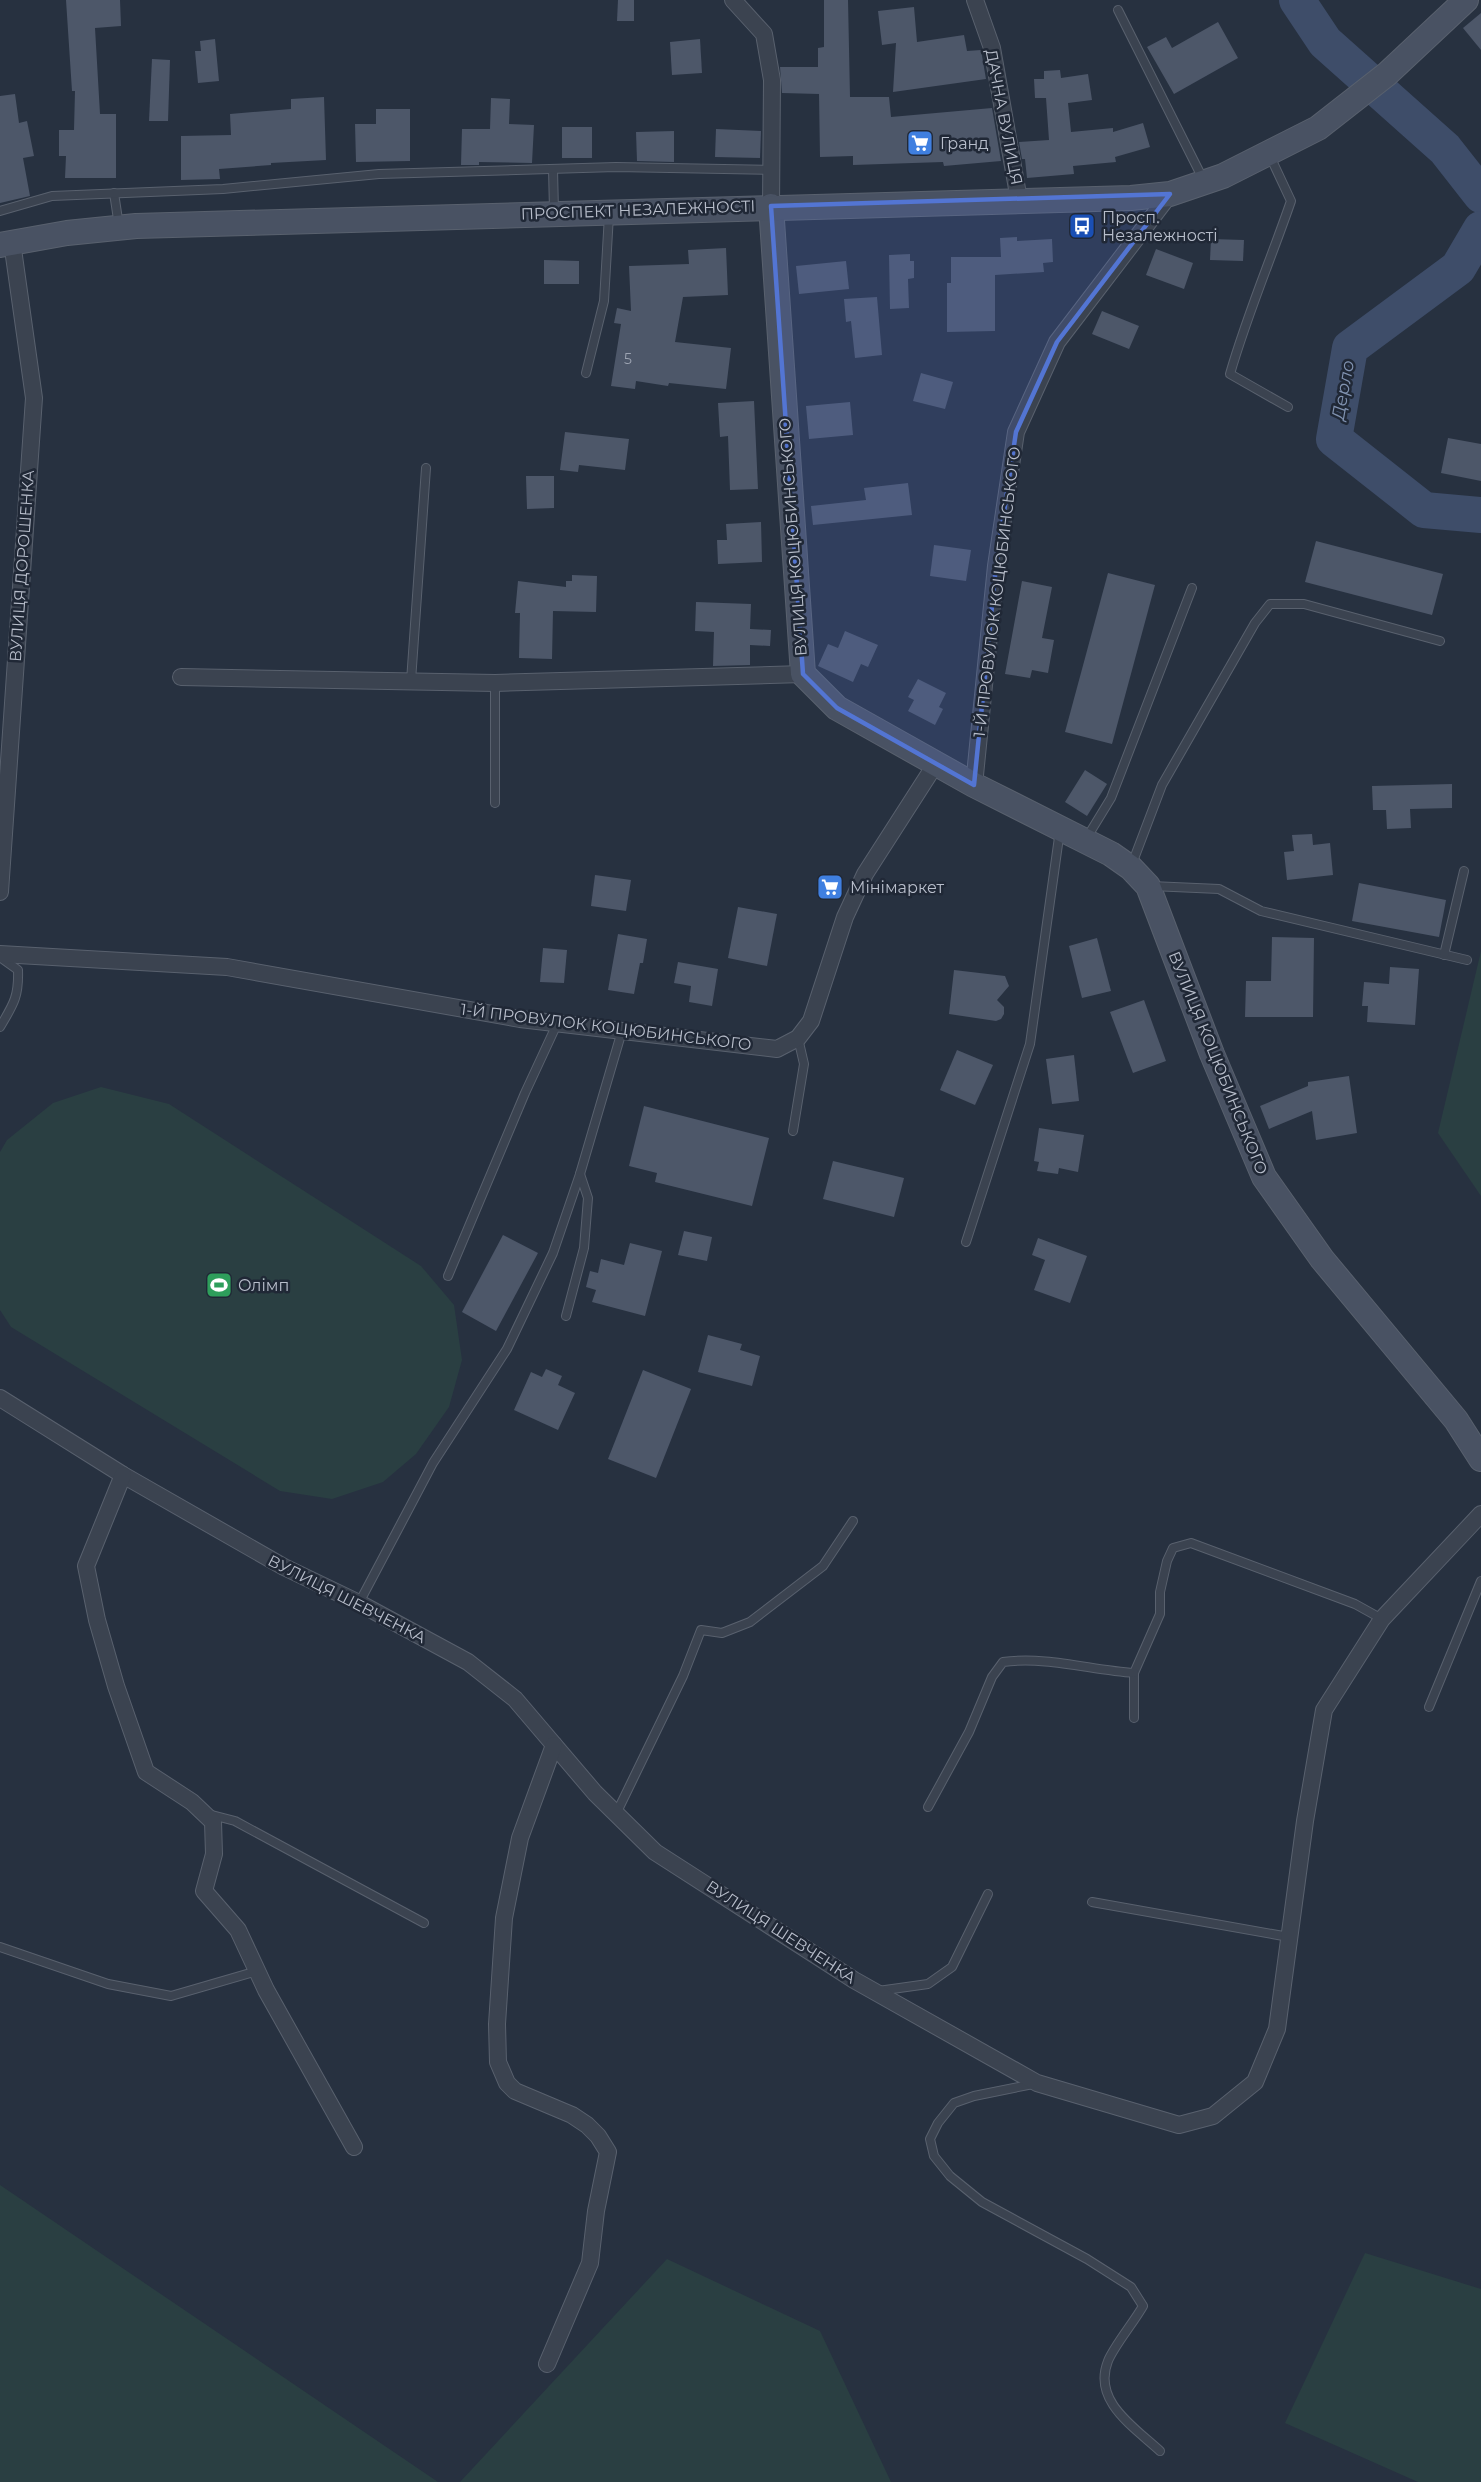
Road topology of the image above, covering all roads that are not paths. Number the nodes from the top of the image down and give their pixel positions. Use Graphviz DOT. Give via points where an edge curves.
graph roads {
  1 [pos="733,0"];
  2 [pos="975,0"];
  3 [pos="1455,7"];
  4 [pos="1118,10"];
  5 [pos="1269,153"];
  6 [pos="553,169"];
  7 [pos="771,170"];
  8 [pos="1204,182"];
  9 [pos="114,194"];
  10 [pos="1170,194"];
  11 [pos="1019,200"];
  12 [pos="771,206"];
  13 [pos="0,211"];
  14 [pos="609,211"];
  15 [pos="554,213"];
  16 [pos="119,228"];
  17 [pos="6,244"];
  18 [pos="586,373"];
  19 [pos="1288,407"];
  20 [pos="426,468"];
  21 [pos="1192,588"];
  22 [pos="1440,641"];
  23 [pos="803,674"];
  24 [pos="181,677"];
  25 [pos="411,681"];
  26 [pos="495,683"];
  27 [pos="936,765"];
  28 [pos="974,785"];
  29 [pos="495,803"];
  30 [pos="1060,829"];
  31 [pos="1085,842"];
  32 [pos="1131,867"];
  33 [pos="1464,871"];
  34 [pos="1148,886"];
  35 [pos="0,892"];
  36 [pos="1444,955"];
  37 [pos="0,956"];
  38 [pos="1467,960"];
  39 [pos="558,1024"];
  40 [pos="0,1028"];
  41 [pos="622,1031"];
  42 [pos="798,1038"];
  43 [pos="793,1131"];
  44 [pos="580,1174"];
  45 [pos="966,1242"];
  46 [pos="448,1276"];
  47 [pos="566,1316"];
  48 [pos="0,1398"];
  49 [pos="1481,1459"];
  50 [pos="123,1475"];
  51 [pos="1481,1514"];
  52 [pos="854,1521"];
  53 [pos="1481,1581"];
  54 [pos="359,1603"];
  55 [pos="1382,1619"];
  56 [pos="1134,1673"];
  57 [pos="1429,1707"];
  58 [pos="1134,1718"];
  59 [pos="554,1745"];
  60 [pos="928,1807"];
  61 [pos="203,1813"];
  62 [pos="616,1814"];
  63 [pos="988,1894"];
  64 [pos="1092,1902"];
  65 [pos="424,1923"];
  66 [pos="1289,1937"];
  67 [pos="0,1947"];
  68 [pos="257,1971"];
  69 [pos="875,1992"];
  70 [pos="1036,2083"];
  71 [pos="354,2147"];
  72 [pos="547,2364"];
  73 [pos="1160,2451"];
  1 -- 7 [label="street" via="764,34 772,80"];
  2 -- 11 [label="street, ДАЧНА ВУЛИЦЯ" via="992,48"];
  3 -- 5 [label="street, ПРОСПЕКТ НЕЗАЛЕЖНОСТІ" via="1387,74 1318,128"];
  4 -- 8 [label="lane"];
  5 -- 8 [label="street, ПРОСПЕКТ НЕЗАЛЕЖНОСТІ"];
  5 -- 19 [label="lane" via="1291,201 1244,324 1230,374"];
  6 -- 7 [label="lane"];
  6 -- 9 [label="lane" via="380,174 223,189"];
  6 -- 15 [label="lane"];
  7 -- 12 [label="street"];
  8 -- 10 [label="street, ПРОСПЕКТ НЕЗАЛЕЖНОСТІ"];
  9 -- 13 [label="lane" via="52,196"];
  9 -- 16 [label="lane"];
  10 -- 11 [label="street, ПРОСПЕКТ НЕЗАЛЕЖНОСТІ"];
  10 -- 28 [label="street, 1-Й ПРОВУЛОК КОЦЮБИНСЬКОГО" via="1057,342 1016,432 996,566"];
  11 -- 12 [label="street, ПРОСПЕКТ НЕЗАЛЕЖНОСТІ"];
  12 -- 14 [label="street, ПРОСПЕКТ НЕЗАЛЕЖНОСТІ"];
  12 -- 23 [label="street, ВУЛИЦЯ КОЦЮБИНСЬКОГО"];
  14 -- 15 [label="street, ПРОСПЕКТ НЕЗАЛЕЖНОСТІ"];
  14 -- 18 [label="lane" via="604,301"];
  15 -- 16 [label="street, ПРОСПЕКТ НЕЗАЛЕЖНОСТІ"];
  16 -- 17 [label="street, ПРОСПЕКТ НЕЗАЛЕЖНОСТІ"];
  17 -- 35 [label="street, ВУЛИЦЯ ДОРОШЕНКА" via="34,398"];
  20 -- 25 [label="lane"];
  21 -- 31 [label="lane" via="1111,798"];
  22 -- 32 [label="lane" via="1304,604 1270,604 1255,623 1162,785"];
  23 -- 26 [label="street"];
  23 -- 27 [label="street, ВУЛИЦЯ КОЦЮБИНСЬКОГО" via="837,708"];
  24 -- 25 [label="street"];
  25 -- 26 [label="street"];
  26 -- 29 [label="lane"];
  27 -- 28 [label="street, ВУЛИЦЯ КОЦЮБИНСЬКОГО"];
  27 -- 42 [label="street" via="865,874 845,917 811,1021"];
  28 -- 30 [label="street, ВУЛИЦЯ КОЦЮБИНСЬКОГО"];
  30 -- 31 [label="street, ВУЛИЦЯ КОЦЮБИНСЬКОГО"];
  30 -- 45 [label="lane" via="1030,1044"];
  31 -- 32 [label="street, ВУЛИЦЯ КОЦЮБИНСЬКОГО"];
  32 -- 34 [label="street, ВУЛИЦЯ КОЦЮБИНСЬКОГО"];
  33 -- 36 [label="lane"];
  34 -- 36 [label="lane" via="1219,889 1261,911"];
  34 -- 49 [label="street, ВУЛИЦЯ КОЦЮБИНСЬКОГО" via="1264,1177 1322,1259 1456,1420"];
  36 -- 38 [label="lane"];
  37 -- 39 [label="street, 1-Й ПРОВУЛОК КОЦЮБИНСЬКОГО" via="227,967"];
  37 -- 40 [label="lane" via="18,970 19,985 17,999"];
  39 -- 41 [label="street, 1-Й ПРОВУЛОК КОЦЮБИНСЬКОГО"];
  39 -- 46 [label="lane"];
  41 -- 42 [label="street, 1-Й ПРОВУЛОК КОЦЮБИНСЬКОГО" via="777,1049"];
  41 -- 44 [label="lane"];
  42 -- 43 [label="lane" via="804,1064"];
  44 -- 47 [label="lane" via="588,1198 585,1238"];
  44 -- 54 [label="lane" via="553,1253 507,1349 433,1463"];
  48 -- 50 [label="street, ВУЛИЦЯ ШЕВЧЕНКА"];
  50 -- 54 [label="street, ВУЛИЦЯ ШЕВЧЕНКА" via="284,1567"];
  50 -- 61 [label="street" via="86,1566 97,1620 146,1772"];
  51 -- 55 [label="street"];
  52 -- 62 [label="lane" via="823,1566 750,1623 722,1633 701,1630"];
  53 -- 57 [label="lane"];
  54 -- 59 [label="street, ВУЛИЦЯ ШЕВЧЕНКА" via="468,1662 514,1699"];
  55 -- 56 [label="lane" via="1355,1604 1191,1544 1173,1548 1167,1561 1160,1614"];
  55 -- 66 [label="street" via="1324,1710"];
  56 -- 58 [label="lane"];
  56 -- 60 [label="lane" via="1024,1659 1003,1662"];
  59 -- 62 [label="street, ВУЛИЦЯ ШЕВЧЕНКА"];
  59 -- 72 [label="street" via="520,1838 504,1918 498,2062 515,2091 572,2115 598,2136 608,2152 590,2264"];
  61 -- 65 [label="lane" via="235,1821"];
  61 -- 68 [label="street" via="213,1822 214,1854 204,1891 238,1930"];
  62 -- 69 [label="street, ВУЛИЦЯ ШЕВЧЕНКА" via="655,1852"];
  63 -- 69 [label="lane" via="952,1967 928,1984"];
  64 -- 66 [label="lane"];
  66 -- 70 [label="street, ВУЛИЦЯ ШЕВЧЕНКА" via="1277,2029 1255,2082 1213,2116 1179,2125"];
  67 -- 68 [label="lane" via="108,1984 171,1996"];
  68 -- 71 [label="street"];
  69 -- 70 [label="street, ВУЛИЦЯ ШЕВЧЕНКА"];
  70 -- 73 [label="lane, ВУЛИЦЯ ШЕВЧЕНКА" via="954,2103 930,2139 934,2156 950,2176 982,2202 1131,2287 1143,2306 1108,2360 1102,2382 1112,2406"];
}
